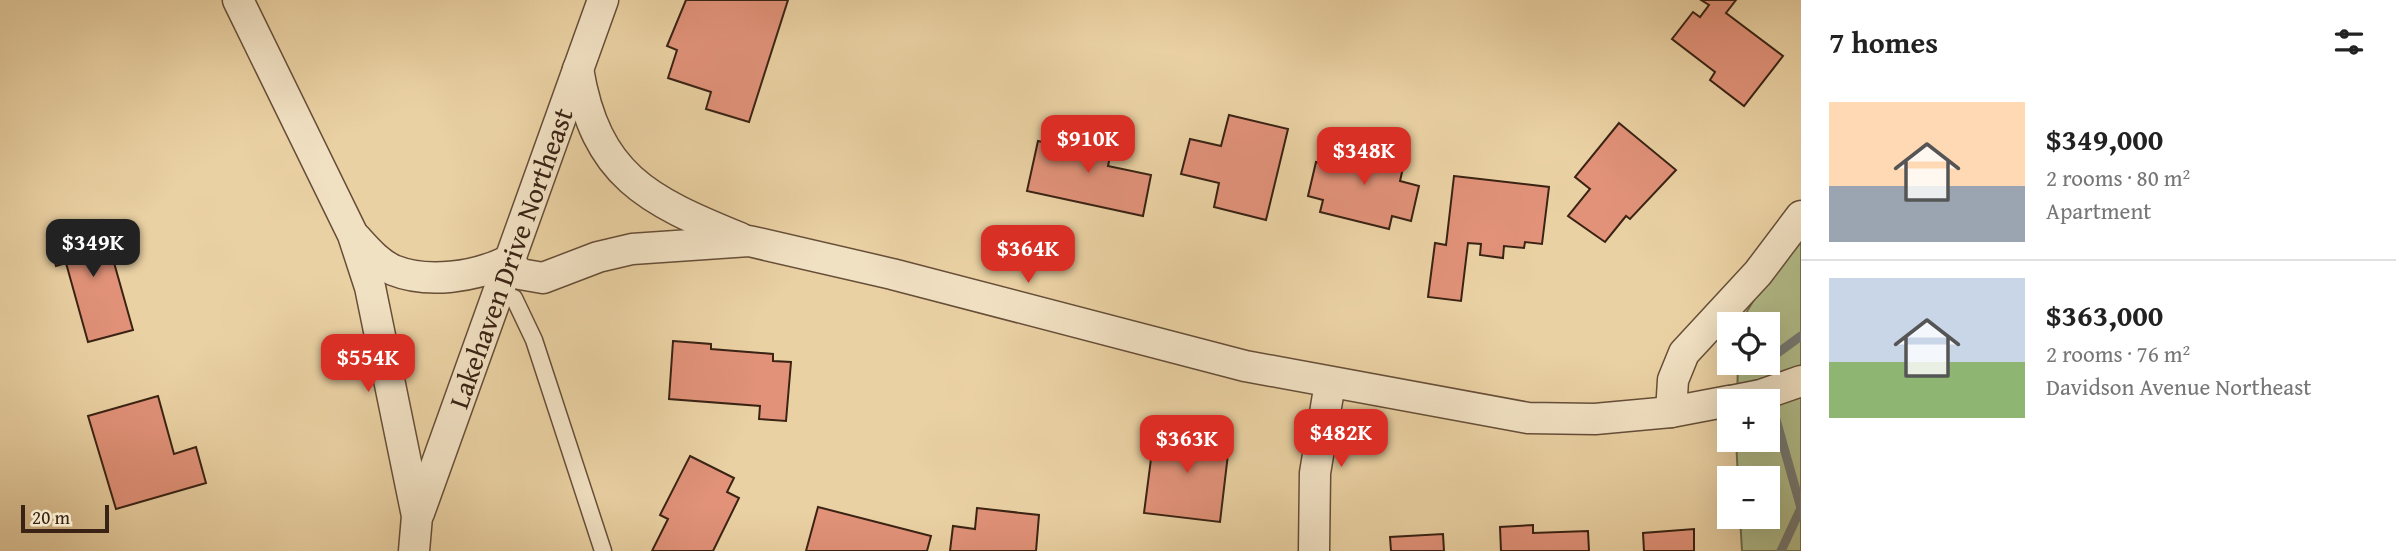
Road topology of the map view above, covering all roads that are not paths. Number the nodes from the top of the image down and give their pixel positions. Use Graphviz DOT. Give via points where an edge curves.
graph roads {
  1 [pos="238,0"];
  2 [pos="603,0"];
  3 [pos="578,65"];
  4 [pos="1801,216"];
  5 [pos="353,235"];
  6 [pos="749,242"];
  7 [pos="508,261"];
  8 [pos="543,278"];
  9 [pos="514,298"];
  10 [pos="490,319"];
  11 [pos="1801,381"];
  12 [pos="1330,383"];
  13 [pos="1778,389"];
  14 [pos="1717,403"];
  15 [pos="1671,412"];
  16 [pos="417,516"];
  17 [pos="414,551"];
  18 [pos="603,551"];
  19 [pos="1314,551"];
  1 -- 5 [label="street"];
  2 -- 3 [label="street, Lakehaven Drive Northeast"];
  3 -- 6 [label="street" via="584,106 596,136 618,168 672,210"];
  3 -- 7 [label="street, Lakehaven Drive Northeast"];
  4 -- 15 [label="street" via="1758,273 1684,354 1672,380"];
  5 -- 7 [label="street" via="392,270 412,275 481,272"];
  5 -- 16 [label="street" via="370,287"];
  6 -- 8 [label="street" via="632,249"];
  6 -- 12 [label="street" via="892,274 1245,366"];
  7 -- 8 [label="street" via="520,274"];
  7 -- 10 [label="street, Lakehaven Drive Northeast"];
  8 -- 9 [label="street"];
  9 -- 10 [label="street"];
  9 -- 18 [label="lane" via="534,340"];
  10 -- 16 [label="street, Lakehaven Drive Northeast"];
  11 -- 13 [label="street"];
  12 -- 15 [label="street" via="1528,418 1595,419"];
  12 -- 19 [label="street" via="1315,473"];
  14 -- 15 [label="street"];
  16 -- 17 [label="street"];
}
